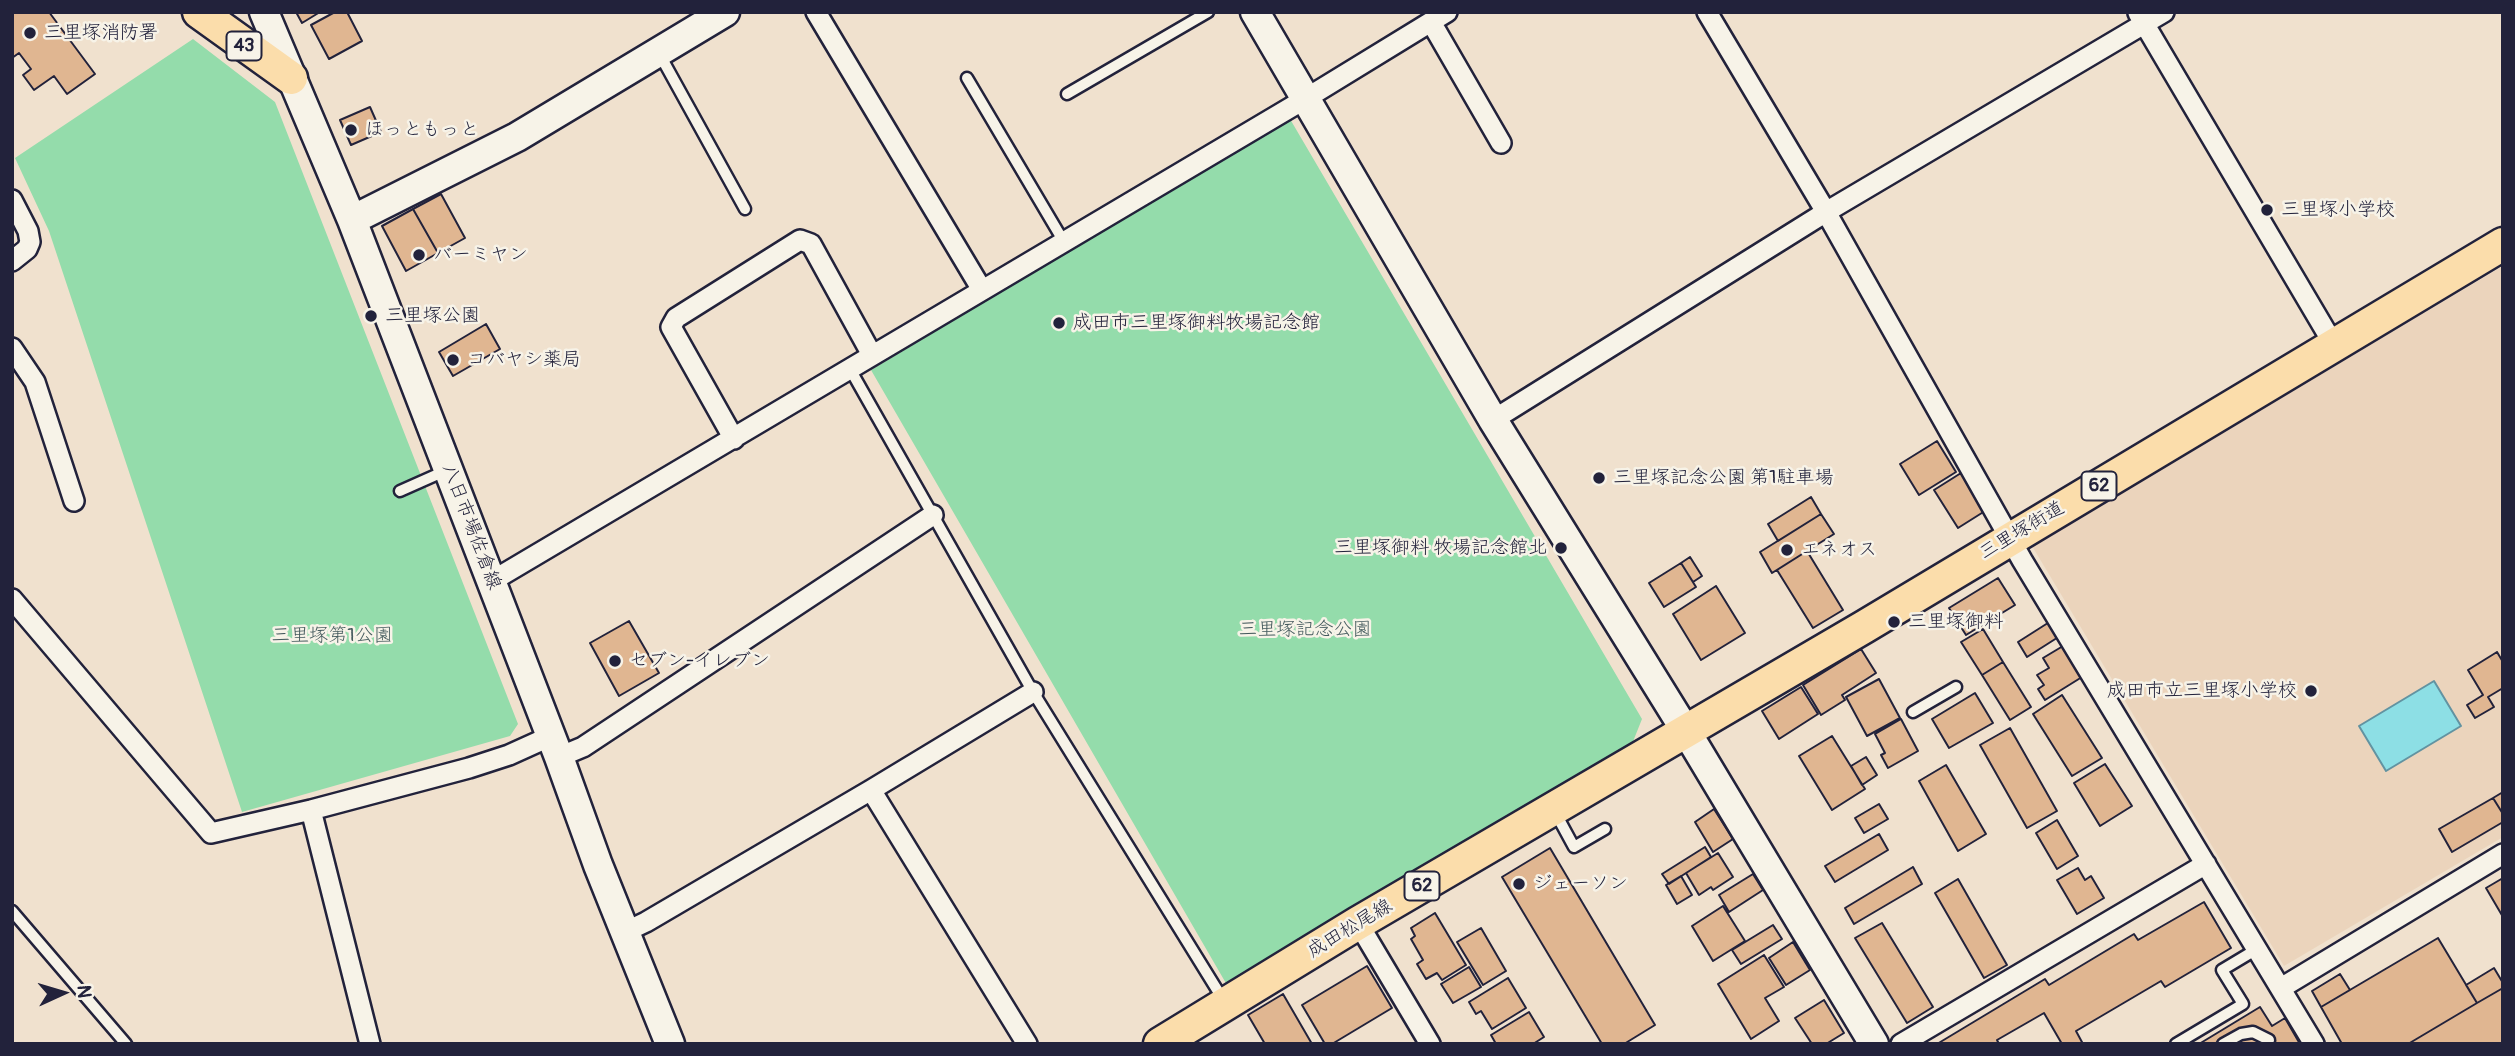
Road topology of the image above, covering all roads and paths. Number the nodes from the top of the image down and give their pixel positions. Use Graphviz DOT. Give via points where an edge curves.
graph roads {
  1 [pos="199,12"];
  2 [pos="264,12"];
  3 [pos="725,12"];
  4 [pos="816,12"];
  5 [pos="1208,12"];
  6 [pos="1255,12"];
  7 [pos="1706,12"];
  8 [pos="2164,12"];
  9 [pos="1439,17"];
  10 [pos="2141,18"];
  11 [pos="659,52"];
  12 [pos="291,78"];
  13 [pos="967,78"];
  14 [pos="1067,94"];
  15 [pos="1305,99"];
  16 [pos="1501,144"];
  17 [pos="12,200"];
  18 [pos="745,209"];
  19 [pos="1826,212"];
  20 [pos="352,220"];
  21 [pos="1064,242"];
  22 [pos="2503,244"];
  23 [pos="12,261"];
  24 [pos="982,290"];
  25 [pos="2334,345"];
  26 [pos="12,348"];
  27 [pos="872,355"];
  28 [pos="850,369"];
  29 [pos="1493,420"];
  30 [pos="734,439"];
  31 [pos="448,470"];
  32 [pos="400,491"];
  33 [pos="74,500"];
  34 [pos="933,515"];
  35 [pos="2010,539"];
  36 [pos="492,581"];
  37 [pos="12,599"];
  38 [pos="1956,687"];
  39 [pos="1033,692"];
  40 [pos="1913,712"];
  41 [pos="1685,731"];
  42 [pos="555,747"];
  43 [pos="871,790"];
  44 [pos="1553,809"];
  45 [pos="311,810"];
  46 [pos="1605,829"];
  47 [pos="2503,854"];
  48 [pos="2206,864"];
  49 [pos="12,911"];
  50 [pos="1358,923"];
  51 [pos="625,932"];
  52 [pos="2257,949"];
  53 [pos="2281,988"];
  54 [pos="1227,1004"];
  55 [pos="2269,1040"];
  56 [pos="126,1044"];
  57 [pos="370,1044"];
  58 [pos="670,1044"];
  59 [pos="1027,1044"];
  60 [pos="1160,1044"];
  61 [pos="1430,1044"];
  62 [pos="1874,1044"];
  63 [pos="1901,1044"];
  64 [pos="2176,1044"];
  65 [pos="2222,1044"];
  66 [pos="2314,1044"];
  1 -- 12 [label="main road, 43"];
  2 -- 12 [label="street, 八日市場佐倉線"];
  3 -- 11 [label="street"];
  4 -- 24 [label="street"];
  5 -- 14 [label="lane"];
  6 -- 15 [label="street"];
  7 -- 19 [label="street"];
  8 -- 10 [label="street"];
  9 -- 15 [label="street"];
  9 -- 16 [label="street"];
  10 -- 19 [label="street"];
  10 -- 25 [label="street"];
  11 -- 18 [label="lane"];
  11 -- 20 [label="street" via="517,137"];
  12 -- 20 [label="street, 八日市場佐倉線"];
  13 -- 21 [label="lane"];
  15 -- 21 [label="street"];
  15 -- 29 [label="street"];
  17 -- 23 [label="street" via="30,242"];
  19 -- 29 [label="street"];
  19 -- 35 [label="street"];
  20 -- 31 [label="street, 八日市場佐倉線"];
  21 -- 24 [label="street"];
  22 -- 25 [label="main road, 三里塚街道 / 62"];
  24 -- 27 [label="street"];
  25 -- 35 [label="main road, 三里塚街道 / 62"];
  26 -- 33 [label="street" via="35,382"];
  27 -- 28 [label="street"];
  27 -- 30 [label="street" via="811,244 800,240 676,318 671,327"];
  28 -- 30 [label="street"];
  28 -- 34 [label="lane"];
  29 -- 41 [label="street"];
  30 -- 36 [label="street"];
  31 -- 32 [label="lane"];
  31 -- 36 [label="street, 八日市場佐倉線"];
  34 -- 39 [label="lane"];
  34 -- 42 [label="street" via="583,747"];
  35 -- 41 [label="main road, 三里塚街道 / 62"];
  35 -- 48 [label="street"];
  36 -- 42 [label="street, 八日市場佐倉線"];
  37 -- 45 [label="street" via="211,833"];
  38 -- 40 [label="lane"];
  39 -- 43 [label="street"];
  39 -- 54 [label="lane"];
  41 -- 44 [label="main road, 成田松尾線 / 62"];
  41 -- 62 [label="street"];
  42 -- 45 [label="street" via="509,755"];
  42 -- 51 [label="street, 八日市場佐倉線"];
  43 -- 51 [label="street"];
  43 -- 59 [label="street"];
  44 -- 46 [label="lane" via="1574,847"];
  44 -- 50 [label="main road, 成田松尾線 / 62"];
  45 -- 57 [label="street"];
  47 -- 53 [label="street"];
  48 -- 52 [label="street"];
  48 -- 63 [label="street"];
  49 -- 56 [label="lane"];
  50 -- 54 [label="main road, 成田松尾線 / 62"];
  50 -- 61 [label="street"];
  51 -- 58 [label="street, 八日市場佐倉線"];
  52 -- 53 [label="street"];
  52 -- 64 [label="lane" via="2222,970 2243,1004"];
  53 -- 66 [label="street"];
  54 -- 60 [label="main road, 成田松尾線 / 62"];
  55 -- 65 [label="lane" via="2253,1032"];
}
